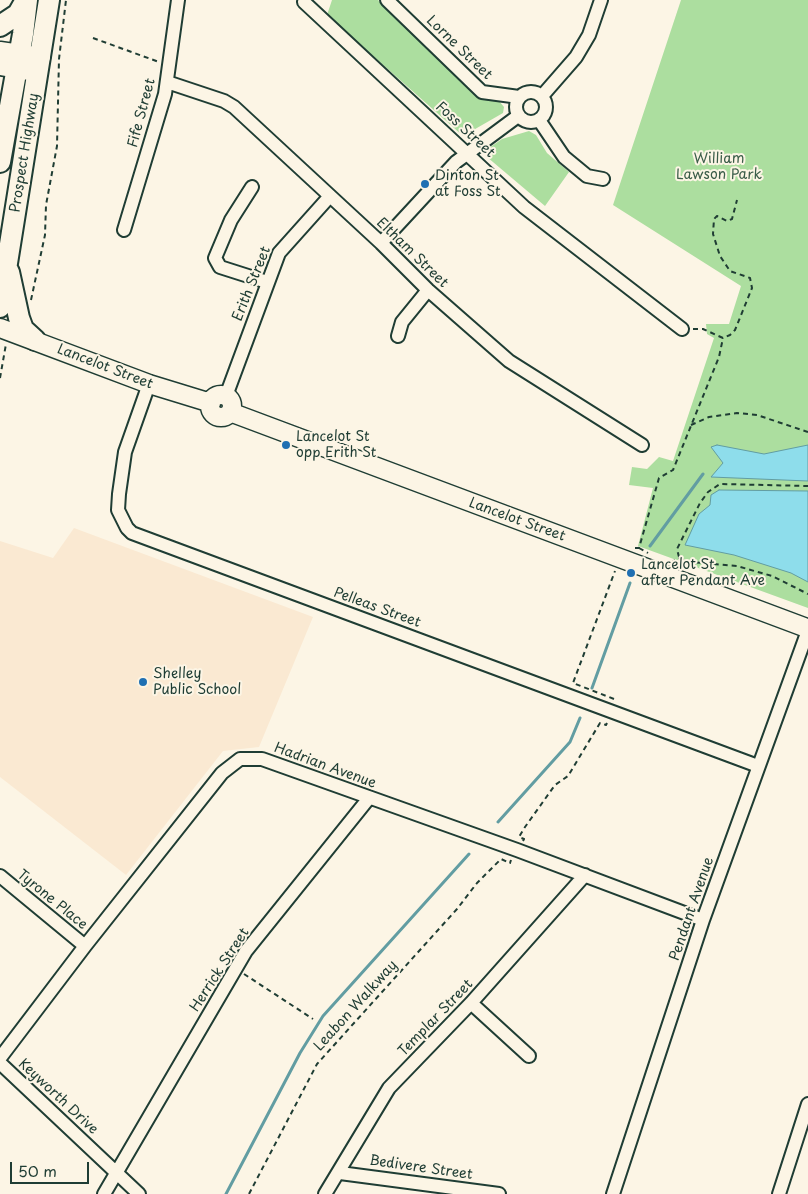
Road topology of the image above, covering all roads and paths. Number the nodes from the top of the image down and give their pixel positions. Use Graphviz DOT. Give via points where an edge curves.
graph roads {
  1 [pos="27,0"];
  2 [pos="49,0"];
  3 [pos="66,0"];
  4 [pos="178,0"];
  5 [pos="387,0"];
  6 [pos="601,0"];
  7 [pos="304,2"];
  8 [pos="0,26"];
  9 [pos="93,38"];
  10 [pos="11,60"];
  11 [pos="161,62"];
  12 [pos="39,65"];
  13 [pos="167,82"];
  14 [pos="542,96"];
  15 [pos="519,97"];
  16 [pos="0,98"];
  17 [pos="518,116"];
  18 [pos="539,120"];
  19 [pos="7,125"];
  20 [pos="467,152"];
  21 [pos="0,162"];
  22 [pos="603,179"];
  23 [pos="252,187"];
  24 [pos="330,196"];
  25 [pos="736,200"];
  26 [pos="124,230"];
  27 [pos="382,243"];
  28 [pos="7,263"];
  29 [pos="267,282"];
  30 [pos="428,290"];
  31 [pos="31,301"];
  32 [pos="0,307"];
  33 [pos="682,329"];
  34 [pos="3,335"];
  35 [pos="398,336"];
  36 [pos="723,338"];
  37 [pos="35,340"];
  38 [pos="0,378"];
  39 [pos="150,384"];
  40 [pos="222,404"];
  41 [pos="691,425"];
  42 [pos="808,432"];
  43 [pos="642,445"];
  44 [pos="808,486"];
  45 [pos="633,547"];
  46 [pos="639,548"];
  47 [pos="655,556"];
  48 [pos="678,558"];
  49 [pos="671,563"];
  50 [pos="614,570"];
  51 [pos="808,594"];
  52 [pos="807,631"];
  53 [pos="614,699"];
  54 [pos="606,725"];
  55 [pos="758,766"];
  56 [pos="369,798"];
  57 [pos="524,839"];
  58 [pos="510,862"];
  59 [pos="585,875"];
  60 [pos="0,876"];
  61 [pos="703,920"];
  62 [pos="85,946"];
  63 [pos="236,968"];
  64 [pos="471,1004"];
  65 [pos="313,1019"];
  66 [pos="529,1056"];
  67 [pos="0,1058"];
  68 [pos="0,1063"];
  69 [pos="808,1104"];
  70 [pos="340,1172"];
  71 [pos="117,1173"];
  72 [pos="104,1194"];
  73 [pos="139,1194"];
  74 [pos="249,1194"];
  75 [pos="325,1194"];
  76 [pos="498,1194"];
  77 [pos="613,1194"];
  78 [pos="779,1194"];
  1 -- 8 [label="main road" via="18,14"];
  1 -- 10 [label="main road"];
  2 -- 12 [label="main road, Prospect Highway"];
  3 -- 31 [label="path" via="59,59 57,146 46,205 45,235"];
  4 -- 13 [label="street, Fife Street"];
  5 -- 15 [label="street, Lorne Street" via="482,92"];
  6 -- 14 [label="street" via="589,35 576,57"];
  7 -- 20 [label="street, Foss Street"];
  9 -- 11 [label="path"];
  10 -- 12 [label="street"];
  10 -- 19 [label="main road"];
  12 -- 28 [label="main road, Prospect Highway"];
  13 -- 24 [label="street, Eltham Street" via="229,104"];
  13 -- 26 [label="street, Fife Street"];
  14 -- 15 [label="street" via="533,92"];
  14 -- 18 [label="street" via="546,109"];
  15 -- 17 [label="street" via="515,106"];
  16 -- 19 [label="main road"];
  17 -- 18 [label="street" via="526,122"];
  17 -- 20 [label="street"];
  18 -- 22 [label="street" via="564,157 587,176"];
  19 -- 21 [label="main road"];
  20 -- 27 [label="street"];
  20 -- 33 [label="street, Foss Street" via="524,206"];
  23 -- 29 [label="street" via="231,220 215,258 220,267"];
  24 -- 27 [label="street, Eltham Street"];
  24 -- 29 [label="street, Erith Street" via="284,245"];
  25 -- 36 [label="path" via="732,219 727,221 718,216 714,219 713,234 720,256 730,271 750,278 752,288 735,330"];
  27 -- 30 [label="street, Eltham Street"];
  28 -- 32 [label="main road, Prospect Highway"];
  28 -- 37 [label="main road" via="19,318 23,329"];
  29 -- 40 [label="street, Erith Street"];
  30 -- 35 [label="street" via="402,322"];
  30 -- 43 [label="street, Eltham Street" via="509,362"];
  33 -- 36 [label="path" via="703,329"];
  34 -- 37 [label="street, Lancelot Street"];
  34 -- 38 [label="path"];
  36 -- 41 [label="path" via="719,357"];
  37 -- 39 [label="street, Lancelot Street"];
  39 -- 40 [label="street, Lancelot Street"];
  39 -- 55 [label="street, Pelleas Street" via="125,452 119,494 118,510 132,532"];
  40 -- 52 [label="street, Lancelot Street"];
  41 -- 42 [label="path" via="709,417 737,413 757,415"];
  41 -- 46 [label="path" via="673,470 659,478"];
  44 -- 48 [label="path" via="720,484 700,503 677,549"];
  45 -- 46 [label="path"];
  46 -- 47 [label="path"];
  48 -- 49 [label="path"];
  48 -- 51 [label="path" via="737,566 772,576"];
  50 -- 53 [label="path" via="573,683"];
  52 -- 55 [label="street, Pendant Avenue"];
  54 -- 57 [label="path" via="600,723 568,776 550,792 519,837"];
  55 -- 61 [label="street, Pendant Avenue"];
  56 -- 59 [label="street, Hadrian Avenue"];
  56 -- 62 [label="street, Hadrian Avenue" via="262,759 240,758 222,773"];
  56 -- 63 [label="street, Herrick Street" via="246,951"];
  58 -- 74 [label="path, Leabon Walkway" via="501,859 477,883 317,1064"];
  59 -- 61 [label="street, Hadrian Avenue"];
  59 -- 64 [label="street, Templar Street"];
  60 -- 62 [label="street, Tyrone Place"];
  61 -- 77 [label="street, Pendant Avenue"];
  62 -- 67 [label="street, Hadrian Avenue"];
  63 -- 65 [label="path"];
  63 -- 71 [label="street, Herrick Street"];
  64 -- 66 [label="street"];
  64 -- 70 [label="street, Templar Street" via="389,1088"];
  68 -- 71 [label="street, Keyworth Drive"];
  69 -- 78 [label="street"];
  70 -- 75 [label="street, Templar Street"];
  70 -- 76 [label="street, Bedivere Street"];
  71 -- 72 [label="street, Herrick Street"];
  71 -- 73 [label="street, Keyworth Drive"];
}
